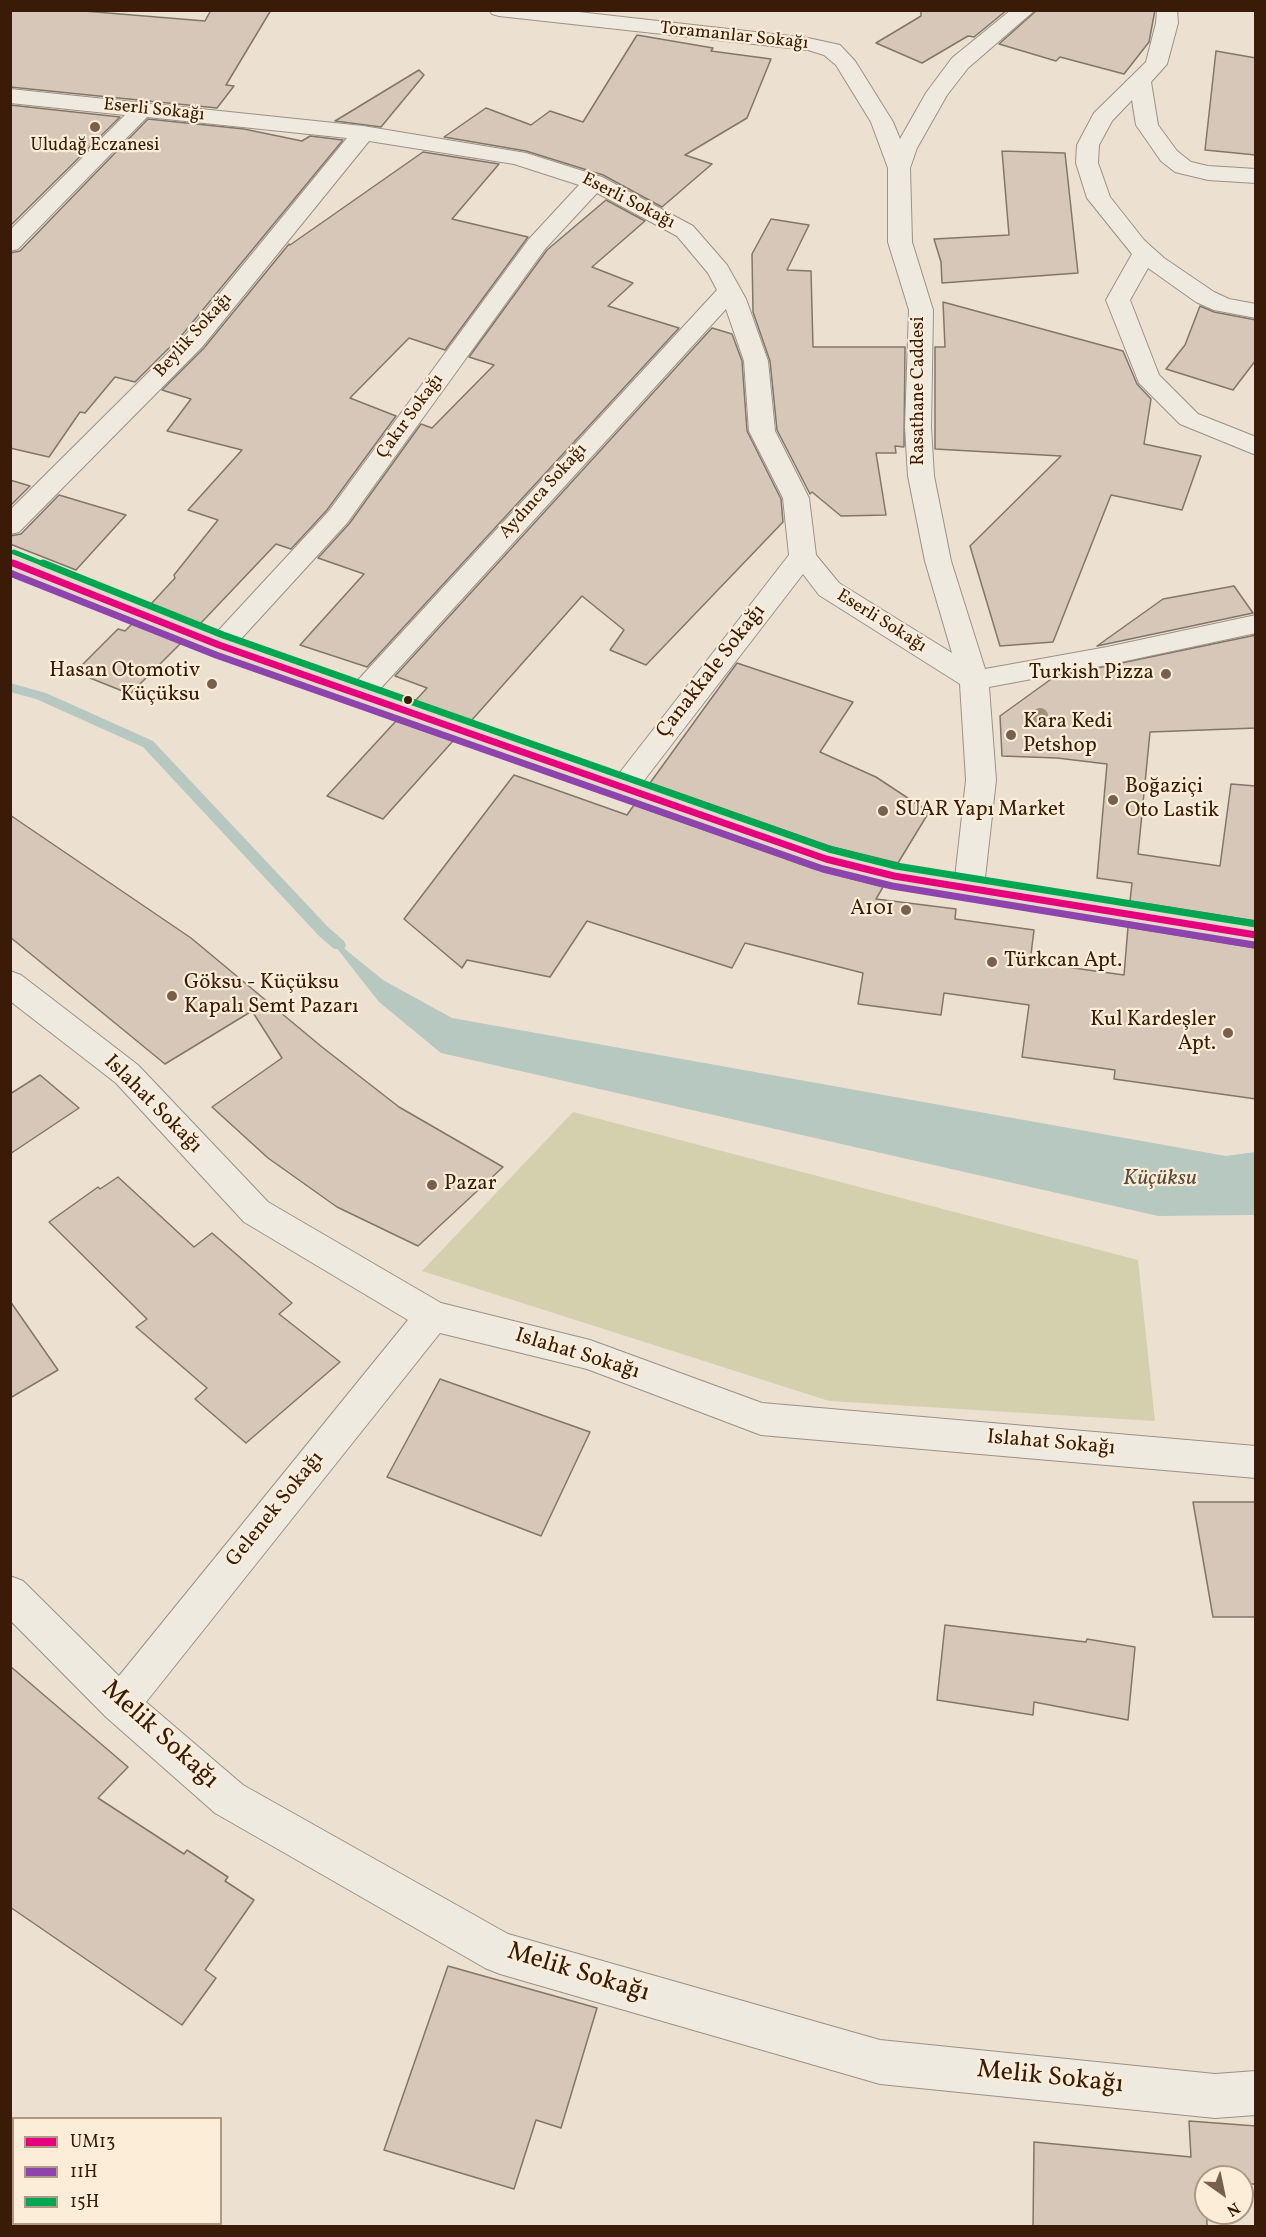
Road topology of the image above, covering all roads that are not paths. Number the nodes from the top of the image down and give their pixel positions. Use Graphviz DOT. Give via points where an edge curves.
graph roads {
  1 [pos="499,10"];
  2 [pos="631,10"];
  3 [pos="1025,10"];
  4 [pos="1167,10"];
  5 [pos="703,34"];
  6 [pos="1140,82"];
  7 [pos="10,96"];
  8 [pos="142,110"];
  9 [pos="363,133"];
  10 [pos="899,168"];
  11 [pos="1256,176"];
  12 [pos="594,182"];
  13 [pos="10,244"];
  14 [pos="1145,253"];
  15 [pos="729,291"];
  16 [pos="1256,311"];
  17 [pos="1256,447"];
  18 [pos="10,526"];
  19 [pos="803,556"];
  20 [pos="10,562"];
  21 [pos="1256,624"];
  22 [pos="219,645"];
  23 [pos="974,680"];
  24 [pos="360,693"];
  25 [pos="622,789"];
  26 [pos="969,886"];
  27 [pos="1256,935"];
  28 [pos="10,983"];
  29 [pos="432,1316"];
  30 [pos="1256,1462"];
  31 [pos="10,1593"];
  32 [pos="120,1704"];
  33 [pos="1256,2093"];
  1 -- 5 [label="street, Toramanlar Sokağı"];
  2 -- 5 [label="street"];
  3 -- 10 [label="street, Rasathane Caddesi" via="960,63 917,126"];
  4 -- 6 [label="street" via="1156,64"];
  5 -- 10 [label="street, Toramanlar Sokağı" via="808,44 832,50 844,61 882,122"];
  6 -- 11 [label="street" via="1147,125 1169,156 1183,167 1208,173"];
  6 -- 14 [label="street" via="1102,118 1088,145 1087,163 1100,198"];
  7 -- 8 [label="street, Eserli Sokağı"];
  8 -- 9 [label="street, Eserli Sokağı"];
  8 -- 13 [label="street"];
  9 -- 12 [label="street, Eserli Sokağı" via="518,158"];
  9 -- 18 [label="street, Beylik Sokağı" via="193,342"];
  10 -- 23 [label="street, Rasathane Caddesi" via="900,242 921,310 921,476 938,561"];
  12 -- 15 [label="street, Eserli Sokağı" via="685,231 718,270"];
  12 -- 22 [label="street, Çakır Sokağı" via="537,244 338,517"];
  14 -- 16 [label="street" via="1205,297"];
  14 -- 17 [label="street" via="1118,300 1148,378 1189,419"];
  15 -- 19 [label="street, Eserli Sokağı" via="756,361 762,431 796,498"];
  15 -- 24 [label="street, Aydınca Sokağı"];
  19 -- 23 [label="street, Eserli Sokağı" via="829,589"];
  19 -- 25 [label="street, Çanakkale Sokağı"];
  20 -- 22 [label="main road"];
  21 -- 23 [label="street"];
  22 -- 24 [label="main road"];
  23 -- 26 [label="street, Rasathane Caddesi" via="981,780"];
  24 -- 25 [label="main road"];
  25 -- 26 [label="main road" via="826,859 894,876"];
  26 -- 27 [label="main road"];
  28 -- 29 [label="street, Islahat Sokağı" via="127,1074 256,1212"];
  29 -- 30 [label="street, Islahat Sokağı" via="590,1355 761,1419"];
  29 -- 32 [label="street, Gelenek Sokağı"];
  31 -- 32 [label="street, Melik Sokağı"];
  32 -- 33 [label="street, Melik Sokağı" via="229,1799 500,1953 880,2062 1215,2096"];
}
